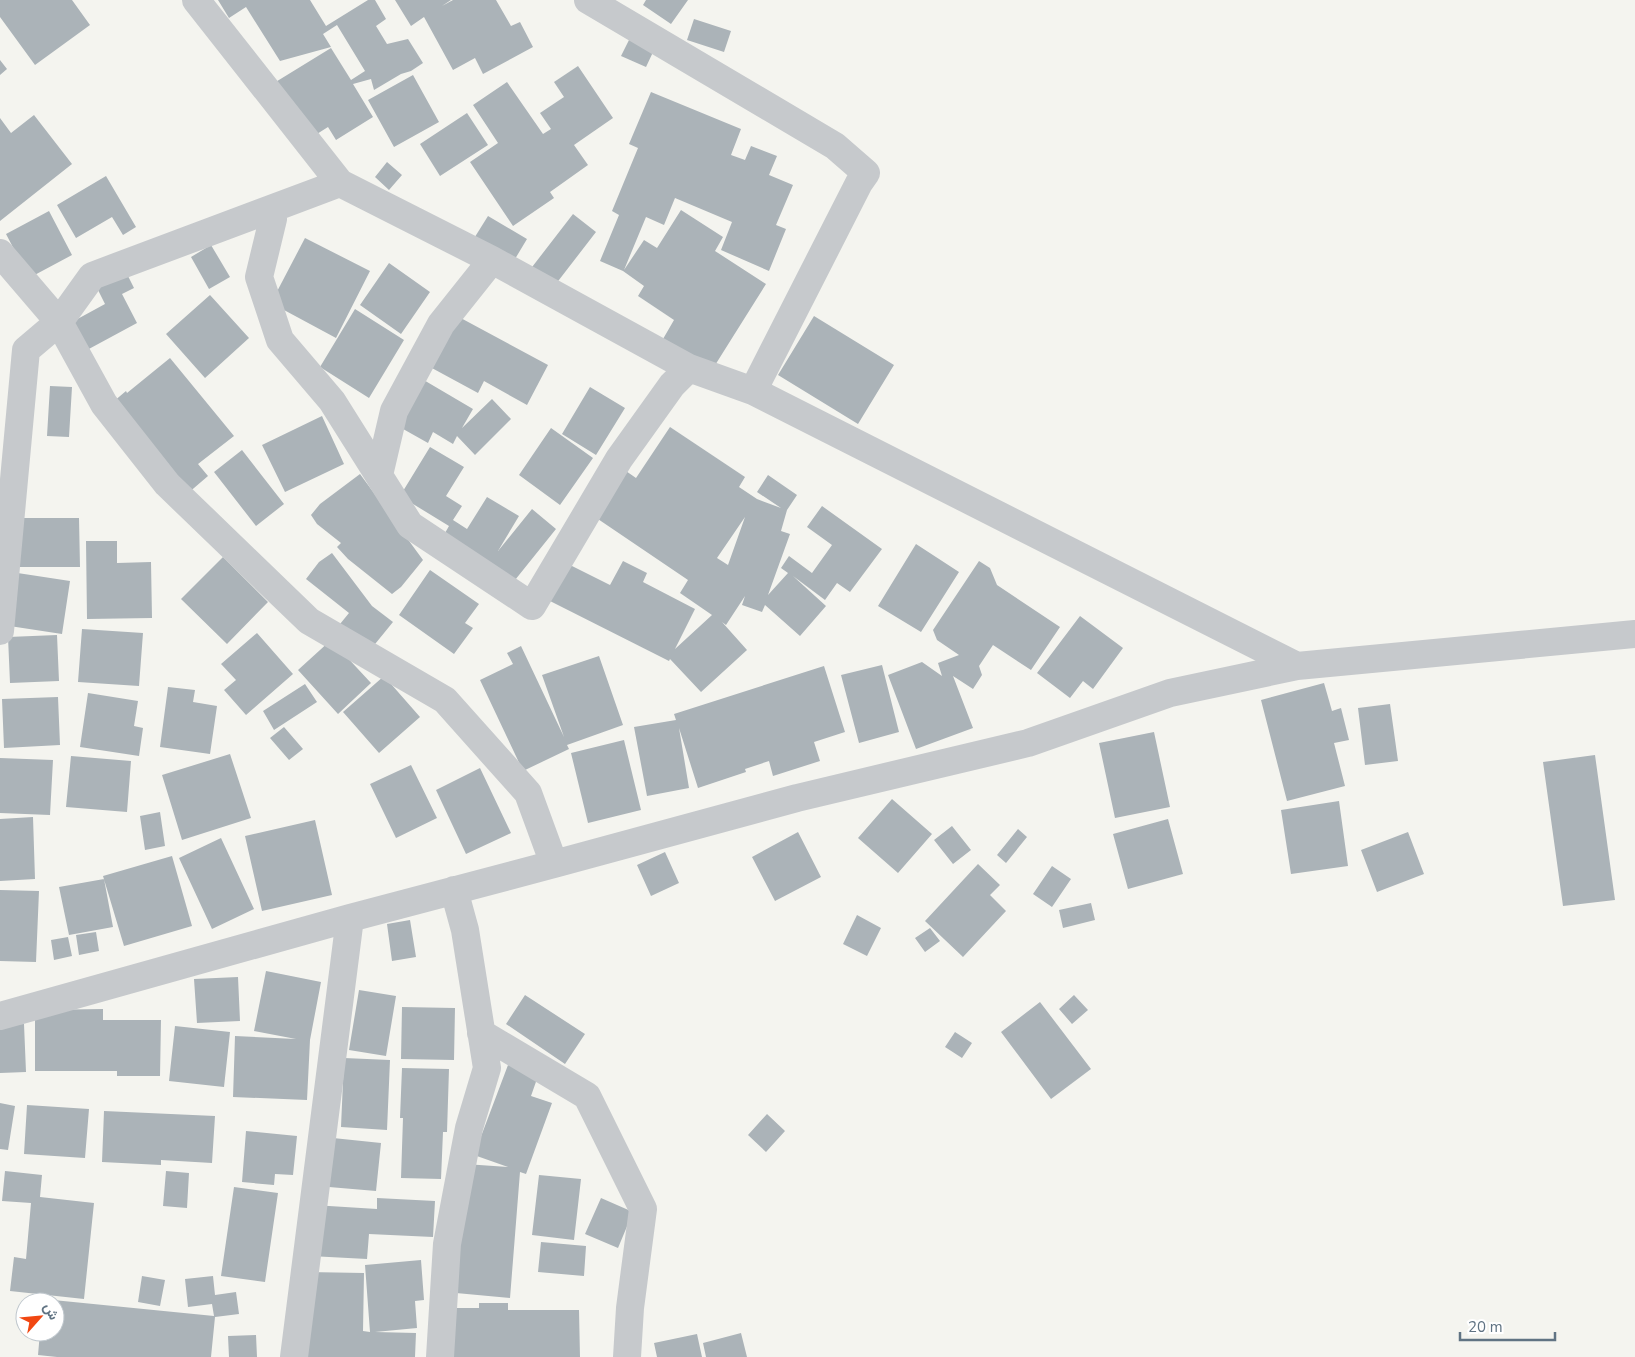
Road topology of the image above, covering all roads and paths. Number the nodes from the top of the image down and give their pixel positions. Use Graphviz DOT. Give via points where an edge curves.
graph roads {
  1 [pos="196,0"];
  2 [pos="588,0"];
  3 [pos="340,183"];
  4 [pos="273,219"];
  5 [pos="0,253"];
  6 [pos="492,260"];
  7 [pos="59,322"];
  8 [pos="689,368"];
  9 [pos="754,391"];
  10 [pos="379,475"];
  11 [pos="0,631"];
  12 [pos="1635,634"];
  13 [pos="1297,666"];
  14 [pos="554,864"];
  15 [pos="454,890"];
  16 [pos="350,918"];
  17 [pos="0,1016"];
  18 [pos="481,1033"];
  19 [pos="294,1357"];
  20 [pos="440,1357"];
  21 [pos="627,1357"];
  1 -- 3 [label="street"];
  2 -- 9 [label="street" via="835,146 866,173"];
  3 -- 6 [label="street"];
  3 -- 7 [label="street" via="92,276"];
  4 -- 10 [label="street" via="259,277 280,340 332,401"];
  5 -- 7 [label="street"];
  6 -- 8 [label="street"];
  6 -- 10 [label="street" via="441,324 394,411"];
  7 -- 11 [label="street" via="26,350"];
  7 -- 14 [label="street" via="104,404 167,484 309,621 445,700 528,793"];
  8 -- 9 [label="street"];
  8 -- 10 [label="street" via="672,385 619,459 532,606 410,525"];
  9 -- 13 [label="street"];
  12 -- 13 [label="street"];
  13 -- 14 [label="street" via="1170,693 1028,743 798,798"];
  14 -- 15 [label="street"];
  15 -- 16 [label="street"];
  15 -- 18 [label="street" via="465,930"];
  16 -- 17 [label="street"];
  16 -- 19 [label="street"];
  18 -- 20 [label="street" via="487,1068 469,1128 447,1244"];
  18 -- 21 [label="street" via="587,1096 643,1209"];
}
